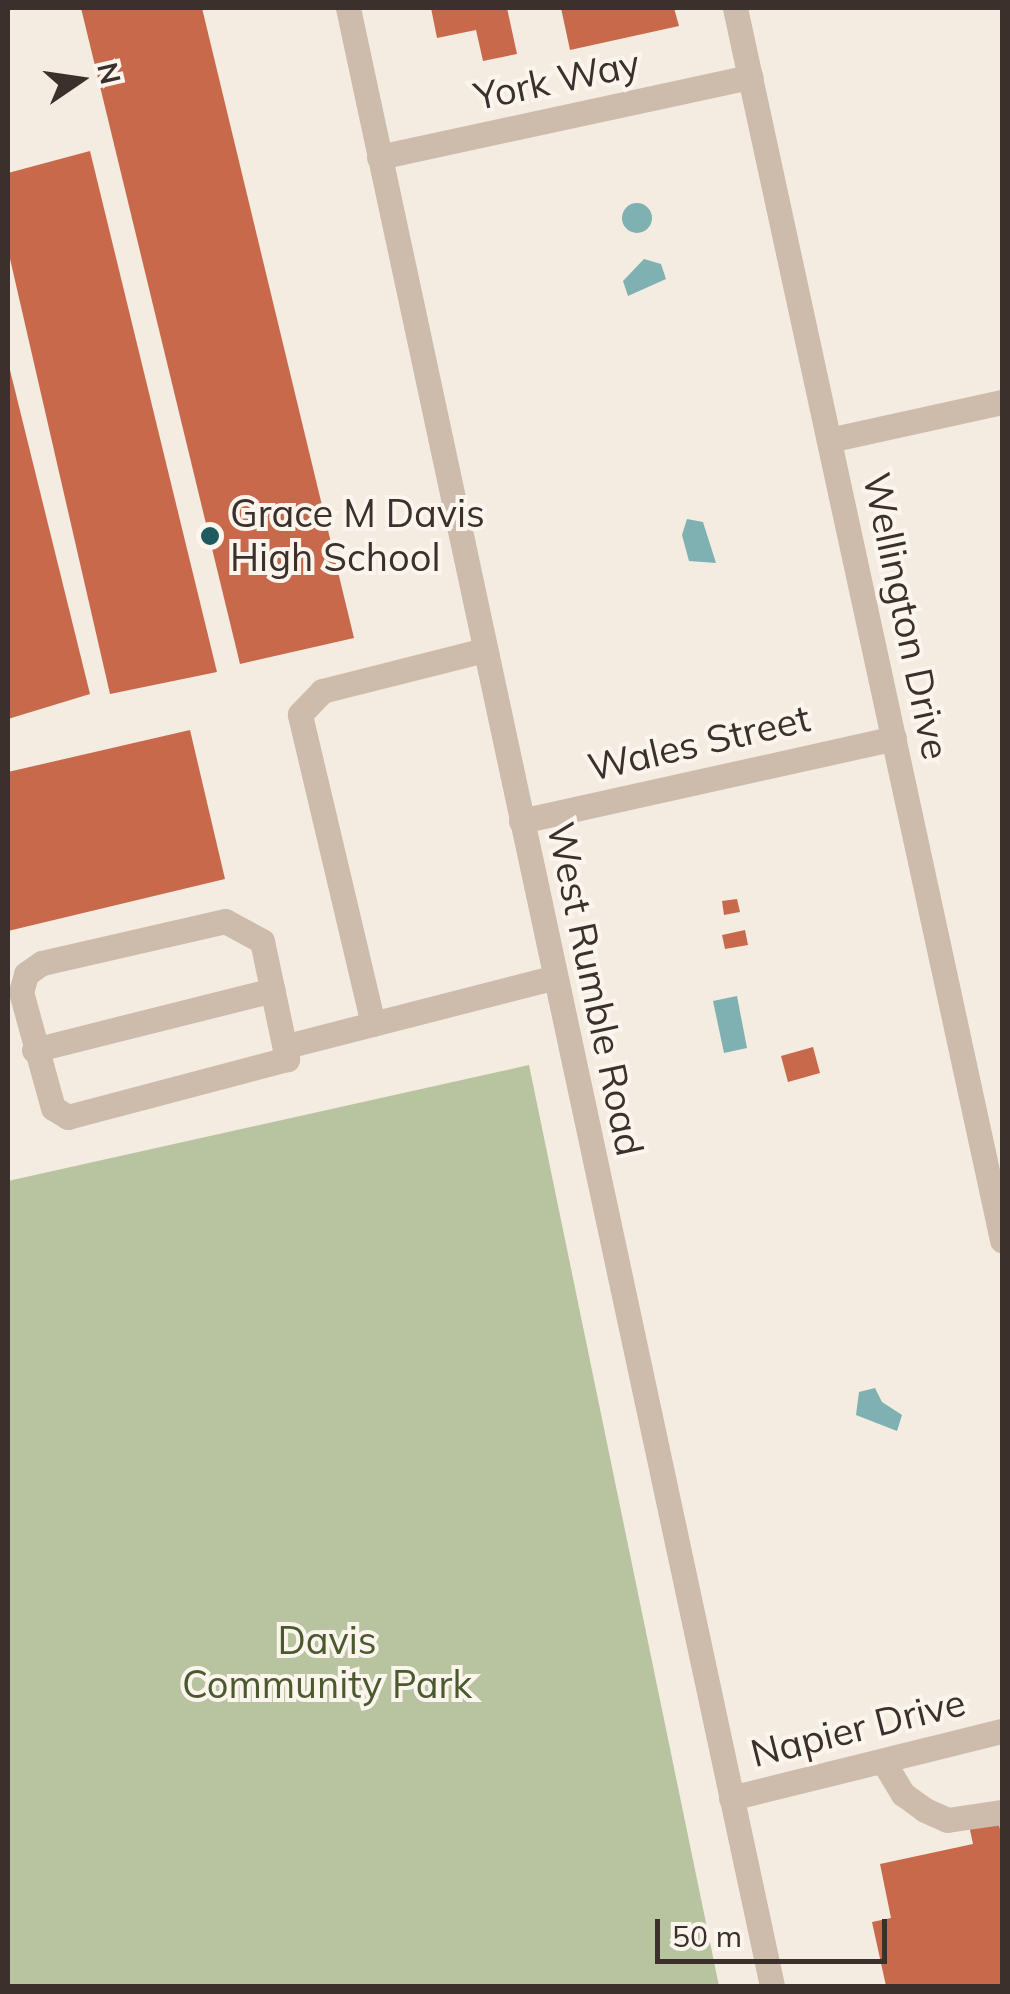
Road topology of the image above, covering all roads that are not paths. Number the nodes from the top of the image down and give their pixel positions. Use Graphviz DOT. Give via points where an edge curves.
graph roads {
  1 [pos="348,8"];
  2 [pos="735,8"];
  3 [pos="750,76"];
  4 [pos="380,157"];
  5 [pos="1002,402"];
  6 [pos="829,440"];
  7 [pos="484,650"];
  8 [pos="894,738"];
  9 [pos="520,821"];
  10 [pos="554,977"];
  11 [pos="274,990"];
  12 [pos="373,1024"];
  13 [pos="287,1046"];
  14 [pos="34,1050"];
  15 [pos="1002,1240"];
  16 [pos="1002,1731"];
  17 [pos="883,1760"];
  18 [pos="731,1798"];
  19 [pos="1002,1812"];
  20 [pos="772,1986"];
  1 -- 4 [label="street, West Rumble Road"];
  2 -- 3 [label="street, Wellington Drive"];
  3 -- 4 [label="street, York Way"];
  3 -- 6 [label="street, Wellington Drive"];
  4 -- 7 [label="street, West Rumble Road"];
  5 -- 6 [label="street"];
  6 -- 8 [label="street, Wellington Drive"];
  7 -- 9 [label="street, West Rumble Road"];
  7 -- 12 [label="street" via="322,691 300,714"];
  8 -- 9 [label="street, Wales Street"];
  8 -- 15 [label="street, Wellington Drive"];
  9 -- 10 [label="street, West Rumble Road"];
  10 -- 12 [label="street"];
  10 -- 18 [label="street, West Rumble Road"];
  11 -- 13 [label="street"];
  11 -- 14 [label="street"];
  11 -- 14 [label="street" via="262,942 225,920 42,964 26,974 21,992"];
  12 -- 13 [label="street"];
  13 -- 14 [label="street" via="286,1059 275,1067 68,1118 43,1090"];
  16 -- 17 [label="street, Napier Drive"];
  17 -- 18 [label="street, Napier Drive"];
  17 -- 19 [label="street" via="904,1794 936,1816 972,1820"];
  18 -- 20 [label="street, West Rumble Road"];
}
